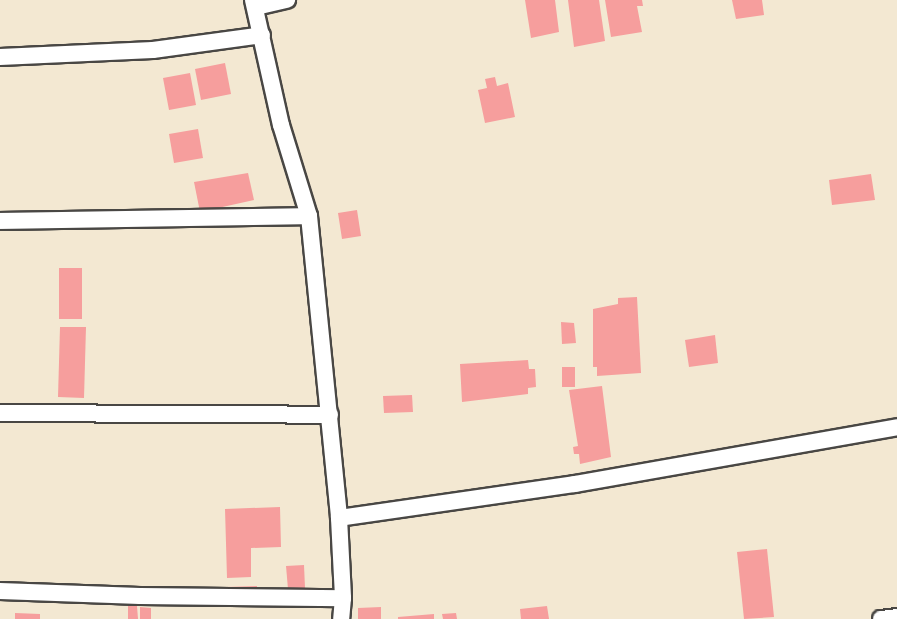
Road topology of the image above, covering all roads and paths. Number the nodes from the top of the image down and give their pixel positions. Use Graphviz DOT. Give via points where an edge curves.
graph roads {
  1 [pos="287,0"];
  2 [pos="254,4"];
  3 [pos="262,36"];
  4 [pos="0,57"];
  5 [pos="309,216"];
  6 [pos="0,221"];
  7 [pos="0,413"];
  8 [pos="330,415"];
  9 [pos="897,427"];
  10 [pos="339,518"];
  11 [pos="0,591"];
  12 [pos="343,598"];
  13 [pos="897,617"];
  14 [pos="341,619"];
  15 [pos="881,619"];
  1 -- 2 [label="street"];
  2 -- 3 [label="street"];
  3 -- 4 [label="street" via="153,50"];
  3 -- 5 [label="street" via="281,125"];
  5 -- 6 [label="street"];
  5 -- 8 [label="street"];
  7 -- 8 [label="street"];
  8 -- 10 [label="street"];
  9 -- 10 [label="street" via="575,484"];
  10 -- 12 [label="street"];
  11 -- 12 [label="street"];
  12 -- 14 [label="street"];
  13 -- 15 [label="street"];
}
